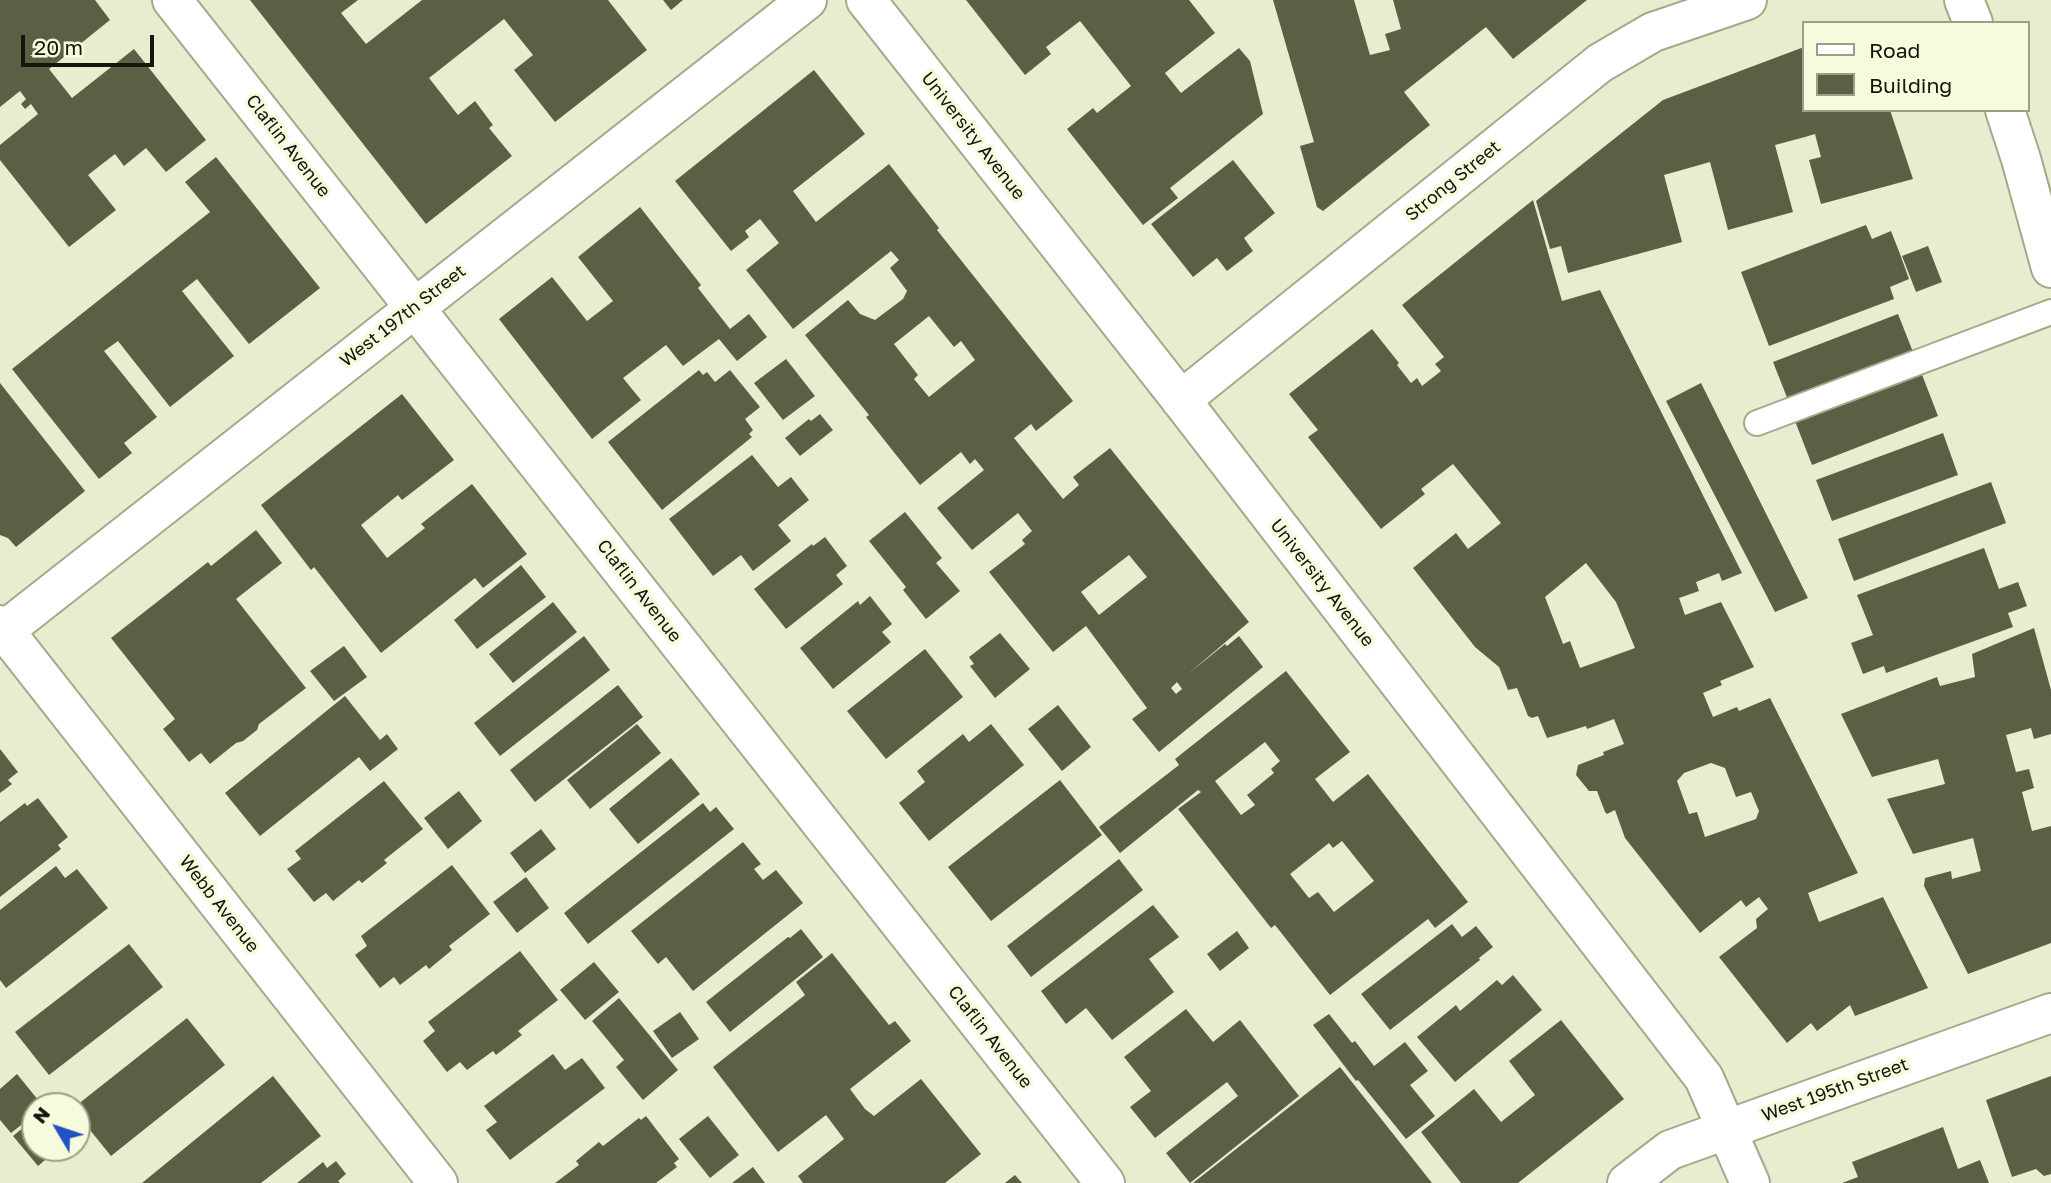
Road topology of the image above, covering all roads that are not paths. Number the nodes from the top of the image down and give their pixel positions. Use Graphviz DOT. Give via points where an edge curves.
graph roads {
  1 [pos="172,0"];
  2 [pos="807,0"];
  3 [pos="866,0"];
  4 [pos="1747,0"];
  5 [pos="1964,0"];
  6 [pos="1972,21"];
  7 [pos="2006,112"];
  8 [pos="2051,268"];
  9 [pos="414,307"];
  10 [pos="2051,313"];
  11 [pos="1181,400"];
  12 [pos="1757,423"];
  13 [pos="1,630"];
  14 [pos="2051,1013"];
  15 [pos="1727,1128"];
  16 [pos="438,1183"];
  17 [pos="1105,1183"];
  18 [pos="1627,1183"];
  19 [pos="1750,1183"];
  1 -- 9 [label="street, Claflin Avenue"];
  2 -- 9 [label="street, West 197th Street"];
  3 -- 11 [label="street, University Avenue"];
  4 -- 11 [label="street, Strong Street" via="1653,32 1600,63"];
  5 -- 6 [label="street"];
  7 -- 8 [label="street"];
  9 -- 13 [label="street, West 197th Street"];
  9 -- 17 [label="street, Claflin Avenue"];
  10 -- 12 [label="lane"];
  11 -- 15 [label="street, University Avenue" via="1704,1078"];
  13 -- 16 [label="street, Webb Avenue"];
  14 -- 15 [label="street, West 195th Street"];
  15 -- 18 [label="street, West 195th Street" via="1670,1150"];
  15 -- 19 [label="street, University Avenue"];
}
